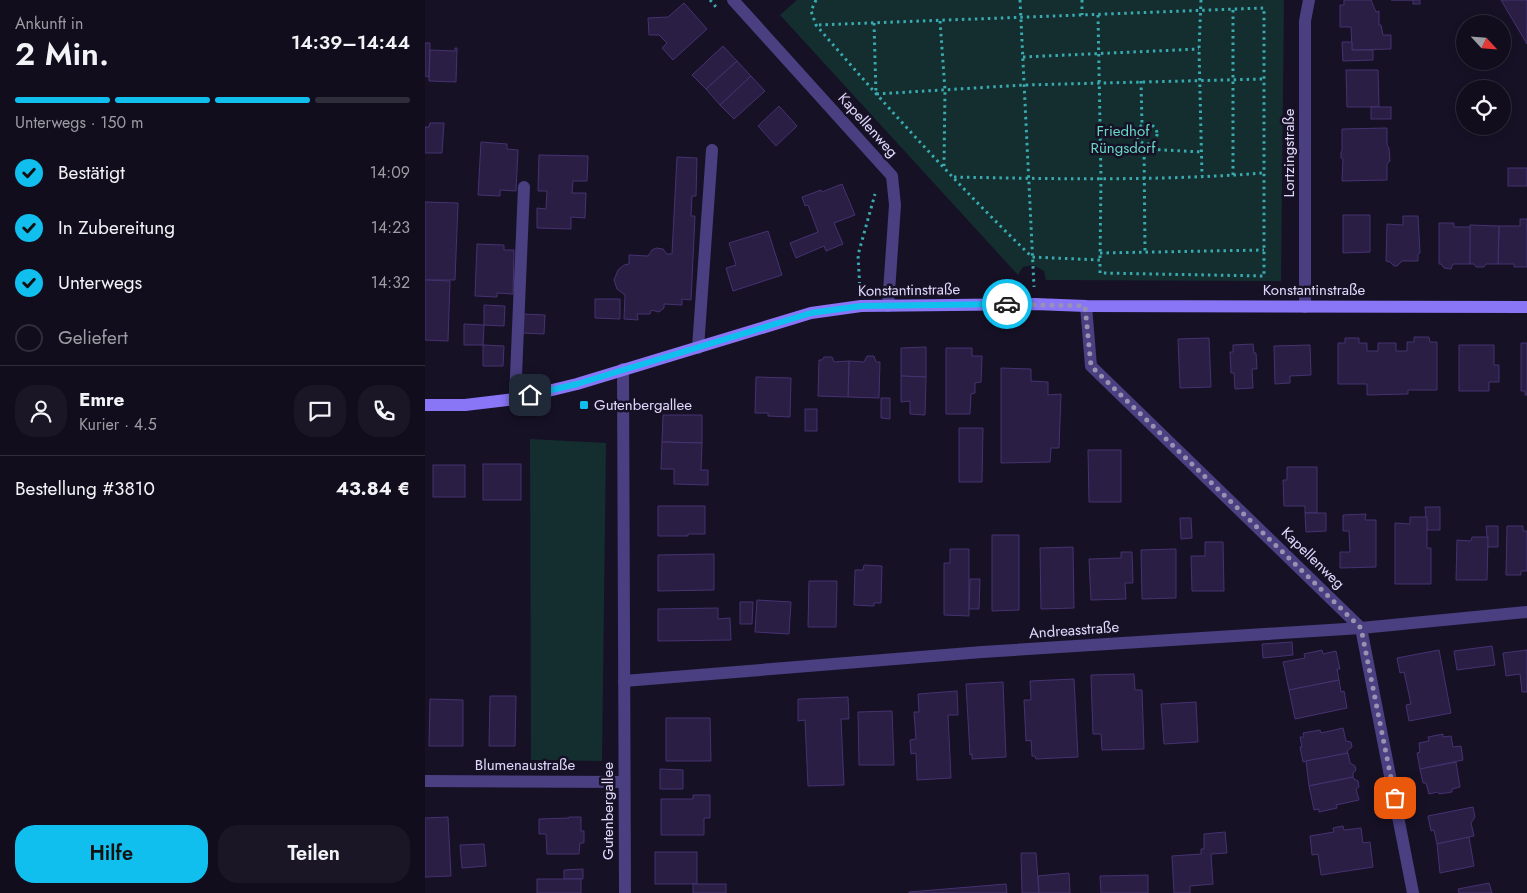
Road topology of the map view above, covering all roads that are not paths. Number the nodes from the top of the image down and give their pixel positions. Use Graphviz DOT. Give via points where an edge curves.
graph roads {
  1 [pos="733,0"];
  2 [pos="1309,0"];
  3 [pos="712,150"];
  4 [pos="524,187"];
  5 [pos="888,306"];
  6 [pos="1085,306"];
  7 [pos="1305,307"];
  8 [pos="1527,307"];
  9 [pos="698,348"];
  10 [pos="623,369"];
  11 [pos="515,399"];
  12 [pos="425,405"];
  13 [pos="1527,612"];
  14 [pos="1361,628"];
  15 [pos="624,681"];
  16 [pos="425,781"];
  17 [pos="624,782"];
  18 [pos="625,893"];
  19 [pos="1413,893"];
  1 -- 5 [label="street, Kapellenweg" via="892,176 895,205"];
  2 -- 7 [label="street, Lortzingstraße" via="1305,21"];
  3 -- 9 [label="street"];
  4 -- 11 [label="street"];
  5 -- 6 [label="main road, Konstantinstraße"];
  5 -- 9 [label="main road, Konstantinstraße" via="811,313"];
  6 -- 7 [label="main road, Konstantinstraße"];
  6 -- 14 [label="street, Kapellenweg" via="1091,366"];
  7 -- 8 [label="main road, Konstantinstraße"];
  9 -- 10 [label="main road, Konstantinstraße"];
  10 -- 11 [label="main road, Konstantinstraße"];
  10 -- 15 [label="street, Gutenbergallee"];
  11 -- 12 [label="main road, Konstantinstraße" via="465,405"];
  13 -- 14 [label="street, Andreasstraße"];
  14 -- 15 [label="street, Andreasstraße" via="982,652"];
  14 -- 19 [label="street"];
  15 -- 17 [label="street, Gutenbergallee"];
  16 -- 17 [label="street, Blumenaustraße"];
  17 -- 18 [label="street, Gutenbergallee"];
}
